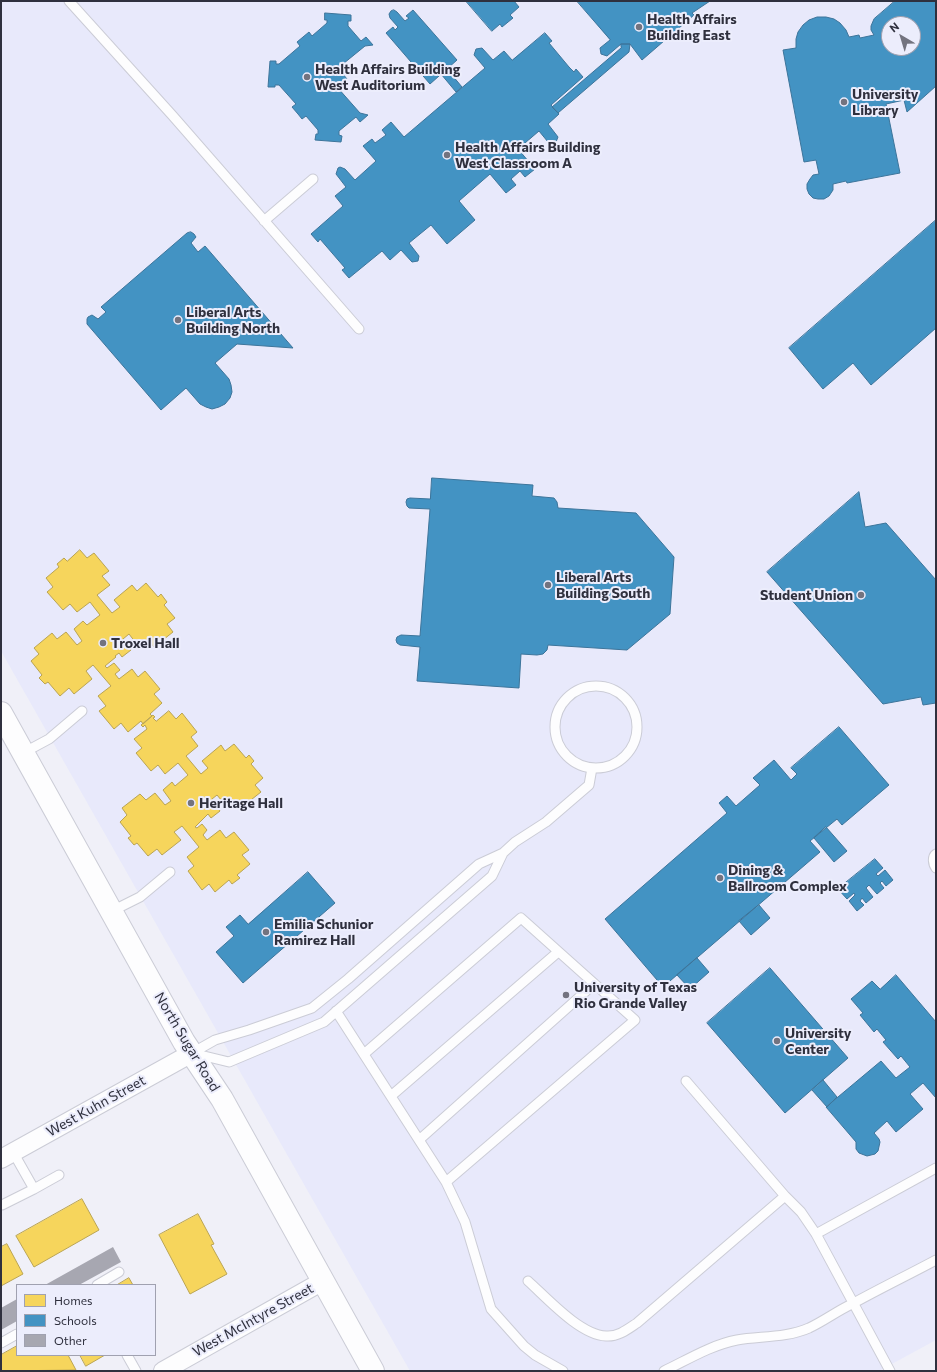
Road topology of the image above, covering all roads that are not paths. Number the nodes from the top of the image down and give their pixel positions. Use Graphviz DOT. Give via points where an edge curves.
graph roads {
  1 [pos="69,1"];
  2 [pos="313,180"];
  3 [pos="264,221"];
  4 [pos="359,329"];
  5 [pos="82,711"];
  6 [pos="1,713"];
  7 [pos="23,753"];
  8 [pos="592,768"];
  9 [pos="503,853"];
  10 [pos="936,854"];
  11 [pos="936,868"];
  12 [pos="170,872"];
  13 [pos="112,911"];
  14 [pos="558,952"];
  15 [pos="594,984"];
  16 [pos="312,1008"];
  17 [pos="336,1011"];
  18 [pos="317,1025"];
  19 [pos="192,1053"];
  20 [pos="364,1054"];
  21 [pos="686,1081"];
  22 [pos="391,1096"];
  23 [pos="419,1140"];
  24 [pos="7,1155"];
  25 [pos="936,1168"];
  26 [pos="59,1175"];
  27 [pos="446,1182"];
  28 [pos="34,1189"];
  29 [pos="785,1196"];
  30 [pos="2,1205"];
  31 [pos="816,1234"];
  32 [pos="936,1260"];
  33 [pos="119,1272"];
  34 [pos="528,1280"];
  35 [pos="323,1281"];
  36 [pos="99,1284"];
  37 [pos="853,1303"];
  38 [pos="16,1334"];
  39 [pos="1,1342"];
  40 [pos="128,1356"];
  41 [pos="136,1371"];
  42 [pos="163,1371"];
  43 [pos="373,1371"];
  44 [pos="563,1371"];
  45 [pos="664,1371"];
  46 [pos="890,1371"];
  1 -- 3 [label="lane"];
  2 -- 3 [label="lane"];
  3 -- 4 [label="lane"];
  5 -- 7 [label="lane" via="49,739"];
  6 -- 7 [label="street, North Sugar Road"];
  7 -- 13 [label="street, North Sugar Road"];
  8 -- 8 [label="lane" via="606,767 619,761 633,747 637,733 633,707 618,691 604,686 579,689 571,694 556,718 555,732 566,755 578,764"];
  8 -- 9 [label="lane" via="589,785 546,822"];
  9 -- 16 [label="lane" via="479,864"];
  9 -- 17 [label="lane" via="492,876"];
  10 -- 11 [label="lane" via="933,860"];
  12 -- 13 [label="lane" via="140,897"];
  13 -- 19 [label="street, North Sugar Road"];
  14 -- 15 [label="lane"];
  14 -- 20 [label="lane" via="521,918"];
  14 -- 22 [label="lane"];
  15 -- 23 [label="lane"];
  15 -- 27 [label="lane" via="635,1020"];
  16 -- 18 [label="lane"];
  16 -- 19 [label="lane" via="215,1040"];
  17 -- 18 [label="lane"];
  17 -- 20 [label="lane"];
  18 -- 19 [label="lane" via="229,1062"];
  19 -- 24 [label="street, West Kuhn Street"];
  19 -- 35 [label="street, North Sugar Road" via="222,1099"];
  20 -- 22 [label="lane"];
  21 -- 29 [label="lane"];
  22 -- 23 [label="lane"];
  23 -- 27 [label="lane"];
  24 -- 28 [label="lane"];
  25 -- 31 [label="lane"];
  26 -- 28 [label="lane"];
  27 -- 44 [label="lane" via="465,1222 491,1309 524,1346"];
  28 -- 30 [label="lane"];
  29 -- 31 [label="lane"];
  29 -- 34 [label="lane" via="637,1323 617,1334 607,1336 582,1328"];
  31 -- 37 [label="lane"];
  32 -- 37 [label="lane"];
  33 -- 36 [label="lane"];
  35 -- 42 [label="street, West McIntyre Street"];
  35 -- 43 [label="street, North Sugar Road"];
  37 -- 45 [label="lane" via="809,1328 778,1336 724,1343"];
  37 -- 46 [label="lane"];
  38 -- 39 [label="lane"];
  40 -- 41 [label="lane"];
}
